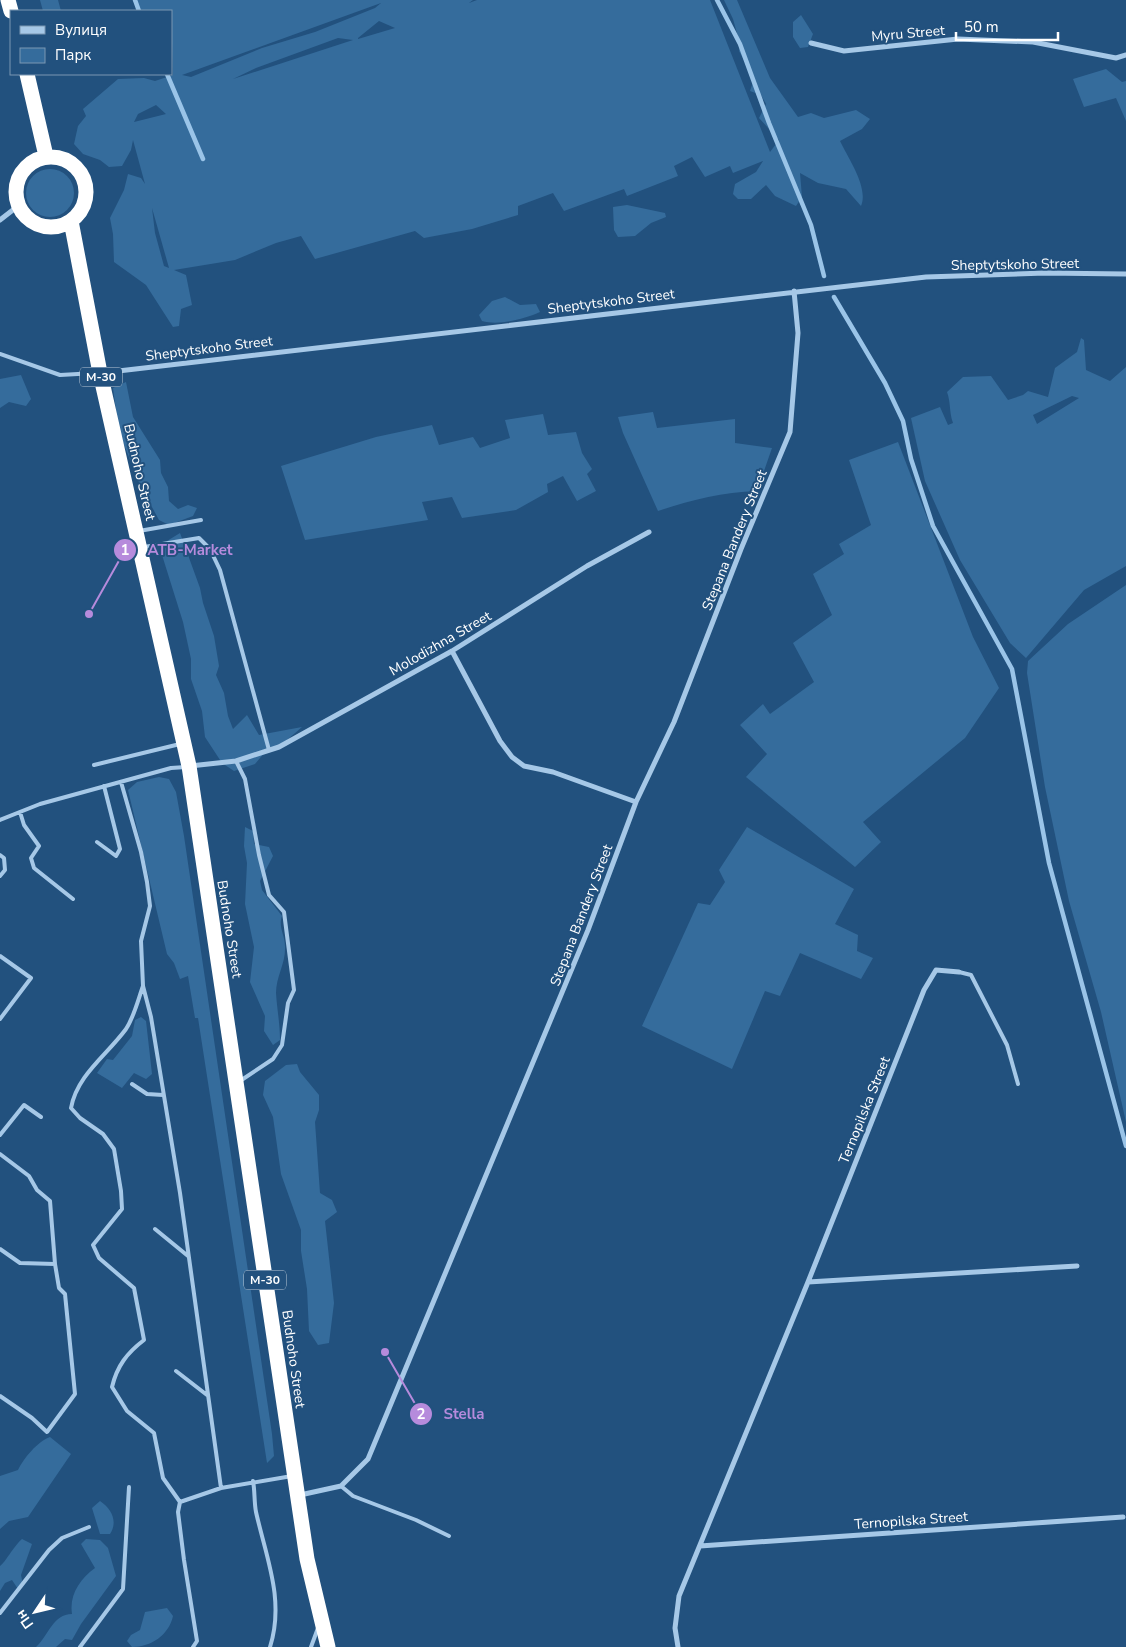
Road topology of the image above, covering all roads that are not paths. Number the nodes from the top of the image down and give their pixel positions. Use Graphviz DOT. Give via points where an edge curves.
graph roads {
  1 [pos="811,43"];
  2 [pos="1126,55"];
  3 [pos="27,75"];
  4 [pos="46,156"];
  5 [pos="18,206"];
  6 [pos="0,220"];
  7 [pos="71,221"];
  8 [pos="1126,274"];
  9 [pos="794,291"];
  10 [pos="0,354"];
  11 [pos="100,373"];
  12 [pos="201,520"];
  13 [pos="136,532"];
  14 [pos="648,532"];
  15 [pos="141,548"];
  16 [pos="452,651"];
  17 [pos="184,743"];
  18 [pos="270,750"];
  19 [pos="236,762"];
  20 [pos="94,765"];
  21 [pos="189,766"];
  22 [pos="121,782"];
  23 [pos="104,786"];
  24 [pos="636,802"];
  25 [pos="20,812"];
  26 [pos="0,820"];
  27 [pos="97,842"];
  28 [pos="0,855"];
  29 [pos="0,876"];
  30 [pos="73,899"];
  31 [pos="0,956"];
  32 [pos="960,972"];
  33 [pos="143,986"];
  34 [pos="0,1019"];
  35 [pos="132,1084"];
  36 [pos="236,1084"];
  37 [pos="1018,1084"];
  38 [pos="163,1095"];
  39 [pos="41,1117"];
  40 [pos="0,1135"];
  41 [pos="0,1154"];
  42 [pos="155,1229"];
  43 [pos="0,1249"];
  44 [pos="189,1256"];
  45 [pos="55,1264"];
  46 [pos="1077,1266"];
  47 [pos="808,1282"];
  48 [pos="176,1371"];
  49 [pos="207,1395"];
  50 [pos="0,1396"];
  51 [pos="294,1476"];
  52 [pos="253,1481"];
  53 [pos="341,1486"];
  54 [pos="129,1487"];
  55 [pos="221,1488"];
  56 [pos="298,1496"];
  57 [pos="180,1502"];
  58 [pos="1123,1517"];
  59 [pos="89,1527"];
  60 [pos="449,1536"];
  61 [pos="700,1546"];
  62 [pos="119,1595"];
  63 [pos="123,1598"];
  64 [pos="0,1613"];
  65 [pos="320,1621"];
  66 [pos="80,1647"];
  67 [pos="193,1647"];
  68 [pos="270,1647"];
  69 [pos="311,1647"];
  70 [pos="328,1647"];
  71 [pos="678,1647"];
  1 -- 2 [label="street, Myru Street" via="844,50 958,39 1033,42 1116,58"];
  3 -- 4 [label="highway"];
  4 -- 5 [label="highway" via="31,162 20,174 15,195"];
  4 -- 7 [label="highway" via="69,161 84,179 85,202"];
  5 -- 6 [label="street"];
  5 -- 7 [label="highway" via="31,222 41,226 51,227"];
  7 -- 11 [label="highway, Budnoho Street / М-30"];
  8 -- 9 [label="street, Sheptytskoho Street" via="926,277"];
  9 -- 11 [label="street, Sheptytskoho Street"];
  9 -- 24 [label="street, Stepana Bandery Street" via="798,332 790,432 674,722"];
  10 -- 11 [label="lane" via="60,375"];
  11 -- 13 [label="highway, Budnoho Street / М-30"];
  12 -- 13 [label="lane"];
  13 -- 15 [label="highway, Budnoho Street / М-30"];
  14 -- 16 [label="street, Molodizhna Street" via="586,566"];
  15 -- 17 [label="highway, Budnoho Street / М-30"];
  15 -- 18 [label="lane" via="199,538 210,548 220,570"];
  16 -- 18 [label="street, Molodizhna Street"];
  16 -- 24 [label="street" via="500,741 512,757 524,766 553,772"];
  17 -- 20 [label="lane"];
  17 -- 21 [label="highway, Budnoho Street / М-30"];
  18 -- 19 [label="street, Molodizhna Street"];
  19 -- 21 [label="street, Molodizhna Street"];
  19 -- 36 [label="lane" via="245,779 269,895 284,912 294,990 288,1003 282,1045 273,1059"];
  21 -- 22 [label="lane"];
  21 -- 36 [label="highway, Budnoho Street / М-30"];
  22 -- 23 [label="lane"];
  22 -- 33 [label="lane" via="141,852 150,906 141,941"];
  23 -- 25 [label="lane"];
  23 -- 27 [label="lane" via="120,849 116,856"];
  24 -- 53 [label="street, Stepana Bandery Street" via="588,930 392,1405 368,1459"];
  25 -- 26 [label="lane"];
  25 -- 30 [label="lane" via="24,825 39,846 31,858 34,868"];
  28 -- 29 [label="lane" via="4,858 5,870"];
  31 -- 34 [label="lane" via="31,978"];
  32 -- 37 [label="lane" via="971,975 983,995 1007,1045"];
  32 -- 47 [label="street, Ternopilska Street" via="936,970 924,990"];
  33 -- 38 [label="lane"];
  33 -- 57 [label="lane" via="127,1028 83,1079 74,1094 71,1108 103,1134 114,1149 122,1209 93,1245 99,1258 134,1288 144,1340 129,1352 116,1372 112,1387 127,1411 154,1433 163,1478"];
  35 -- 38 [label="lane" via="147,1094"];
  36 -- 51 [label="highway, Budnoho Street / М-30"];
  38 -- 44 [label="lane"];
  39 -- 40 [label="lane" via="24,1105"];
  41 -- 45 [label="lane" via="29,1176 37,1190 50,1201"];
  42 -- 44 [label="lane"];
  43 -- 45 [label="lane" via="20,1264"];
  44 -- 49 [label="lane"];
  45 -- 50 [label="lane" via="58,1288 65,1294 75,1394 47,1432"];
  46 -- 47 [label="street"];
  47 -- 61 [label="street, Ternopilska Street"];
  48 -- 49 [label="lane"];
  49 -- 55 [label="lane"];
  51 -- 52 [label="lane"];
  51 -- 56 [label="highway, Budnoho Street / М-30"];
  52 -- 55 [label="lane"];
  52 -- 68 [label="lane" via="256,1510 275,1583 275,1630"];
  53 -- 56 [label="street"];
  53 -- 60 [label="lane" via="353,1496"];
  54 -- 62 [label="lane" via="124,1589"];
  55 -- 57 [label="lane"];
  56 -- 65 [label="highway, Budnoho Street / М-30"];
  57 -- 67 [label="lane" via="178,1512 197,1641"];
  58 -- 61 [label="street, Ternopilska Street"];
  59 -- 64 [label="lane" via="62,1538 49,1550"];
  61 -- 71 [label="street, Ternopilska Street" via="679,1596 675,1628"];
  62 -- 63 [label="lane"];
  62 -- 66 [label="lane"];
  65 -- 69 [label="lane"];
  65 -- 70 [label="highway, Budnoho Street / М-30"];
}
